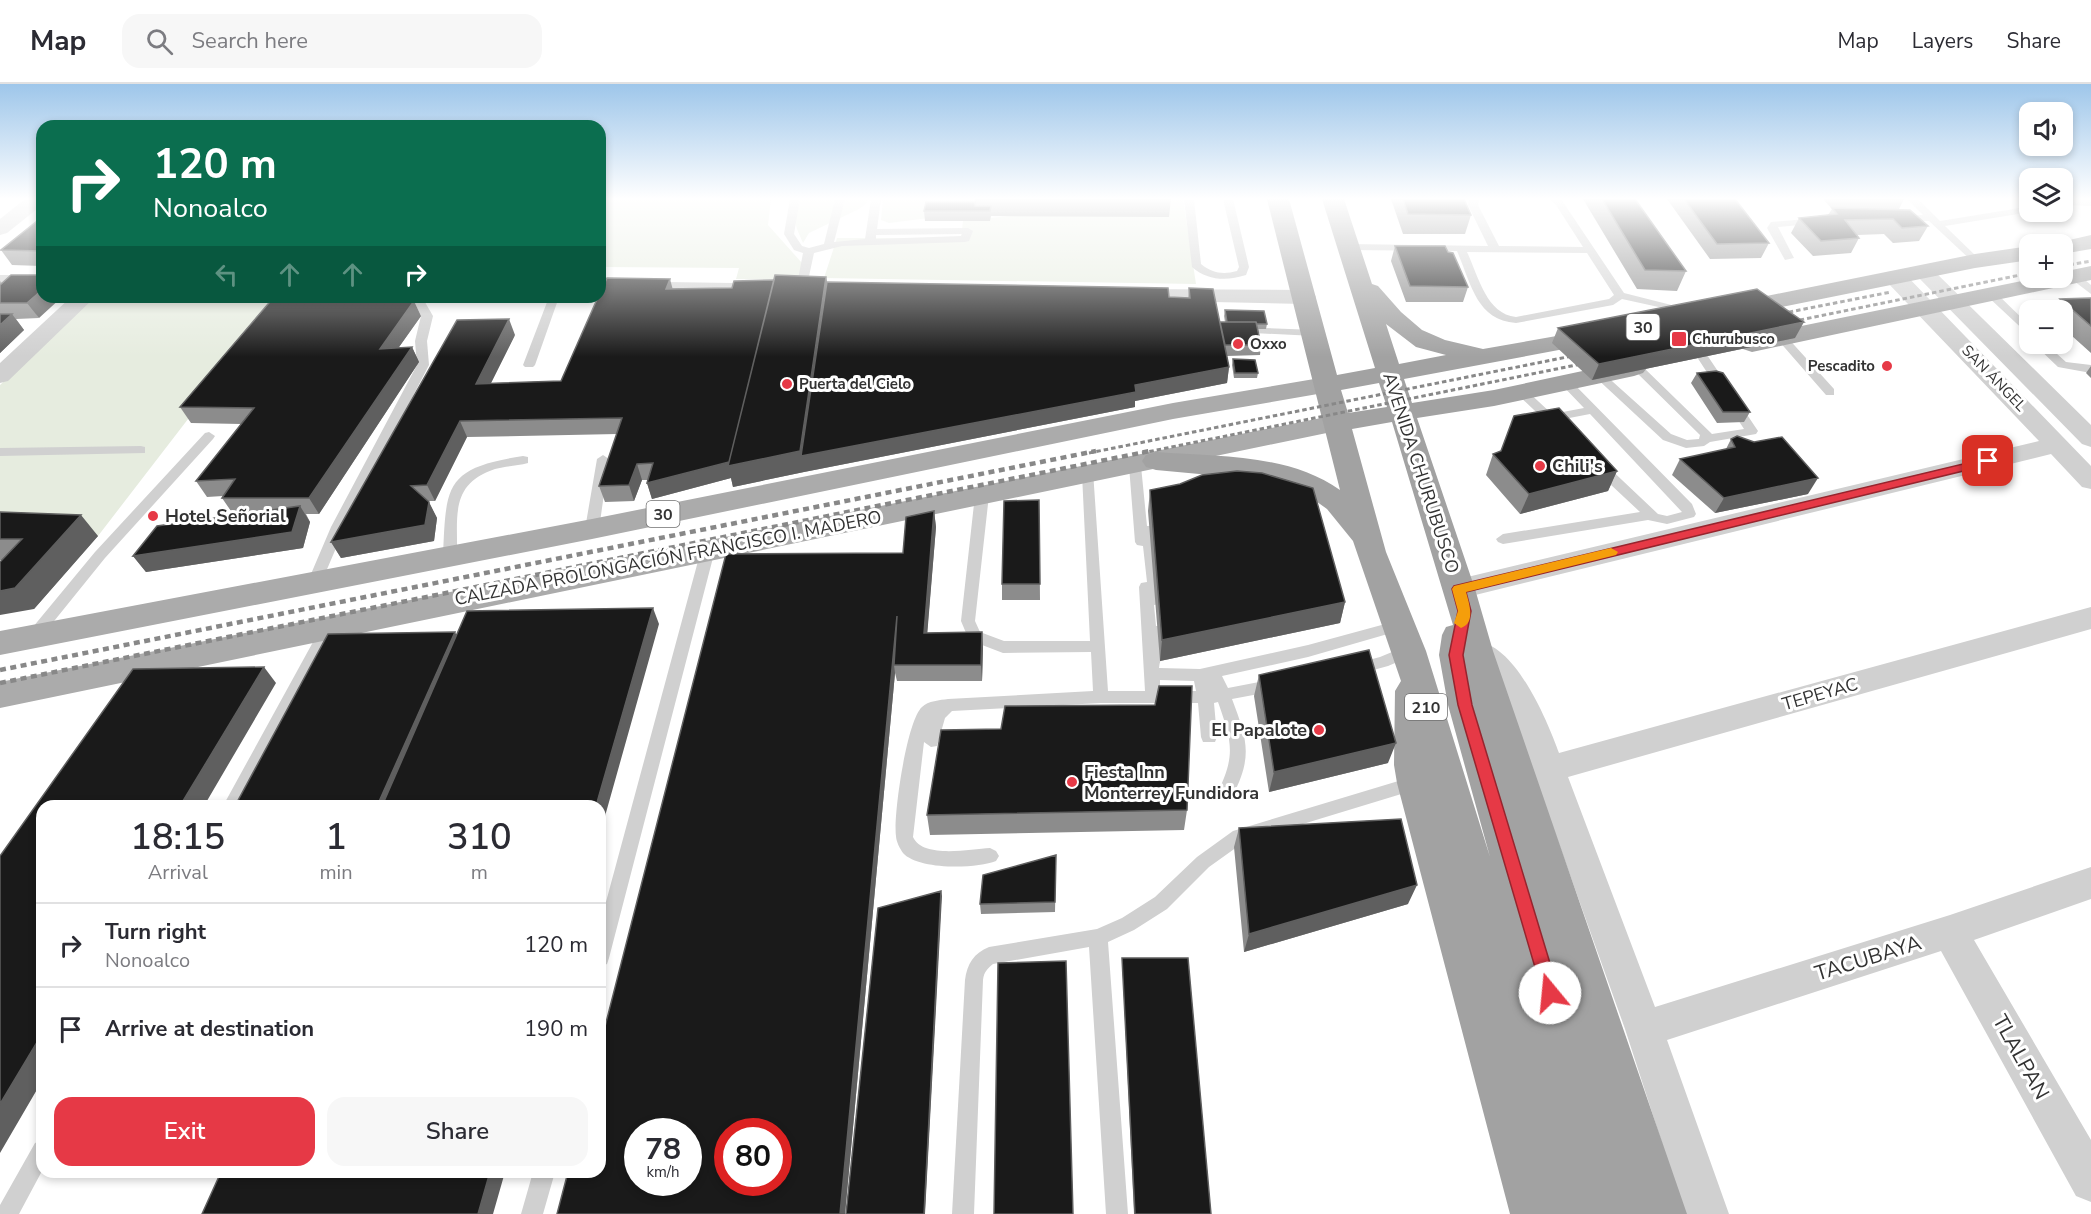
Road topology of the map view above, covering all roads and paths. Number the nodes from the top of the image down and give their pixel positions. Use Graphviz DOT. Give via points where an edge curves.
graph roads {
  1 [pos="809,251"];
  2 [pos="1195,252"];
  3 [pos="1240,252"];
  4 [pos="1293,252"];
  5 [pos="1349,252"];
  6 [pos="1462,252"];
  7 [pos="1591,252"];
  8 [pos="1785,252"];
  9 [pos="1966,252"];
  10 [pos="2019,255"];
  11 [pos="1789,258"];
  12 [pos="1975,261"];
  13 [pos="1924,272"];
  14 [pos="1895,278"];
  15 [pos="1359,279"];
  16 [pos="2085,280"];
  17 [pos="0,281"];
  18 [pos="36,281"];
  19 [pos="606,287"];
  20 [pos="754,289"];
  21 [pos="777,290"];
  22 [pos="801,290"];
  23 [pos="825,290"];
  24 [pos="1990,293"];
  25 [pos="1112,294"];
  26 [pos="1620,295"];
  27 [pos="1305,297"];
  28 [pos="1957,302"];
  29 [pos="78,303"];
  30 [pos="420,303"];
  31 [pos="552,303"];
  32 [pos="1927,309"];
  33 [pos="1695,313"];
  34 [pos="2019,322"];
  35 [pos="1605,324"];
  36 [pos="1236,329"];
  37 [pos="1315,333"];
  38 [pos="1782,338"];
  39 [pos="1543,346"];
  40 [pos="2051,354"];
  41 [pos="1670,360"];
  42 [pos="529,365"];
  43 [pos="2091,369"];
  44 [pos="1390,375"];
  45 [pos="1599,375"];
  46 [pos="0,376"];
  47 [pos="1566,383"];
  48 [pos="1326,385"];
  49 [pos="1521,392"];
  50 [pos="1830,392"];
  51 [pos="1593,410"];
  52 [pos="1403,414"];
  53 [pos="1549,418"];
  54 [pos="1336,423"];
  55 [pos="1566,434"];
  56 [pos="209,436"];
  57 [pos="2091,438"];
  58 [pos="1707,439"];
  59 [pos="2057,444"];
  60 [pos="141,450"];
  61 [pos="0,452"];
  62 [pos="603,459"];
  63 [pos="1592,459"];
  64 [pos="523,460"];
  65 [pos="1146,464"];
  66 [pos="1088,474"];
  67 [pos="2091,481"];
  68 [pos="982,495"];
  69 [pos="1650,515"];
  70 [pos="592,529"];
  71 [pos="1189,530"];
  72 [pos="1503,539"];
  73 [pos="708,550"];
  74 [pos="1371,552"];
  75 [pos="450,556"];
  76 [pos="315,581"];
  77 [pos="1461,600"];
  78 [pos="2091,618"];
  79 [pos="329,626"];
  80 [pos="33,637"];
  81 [pos="0,643"];
  82 [pos="1098,646"];
  83 [pos="1407,646"];
  84 [pos="1308,651"];
  85 [pos="1476,651"];
  86 [pos="1319,667"];
  87 [pos="1151,669"];
  88 [pos="1344,671"];
  89 [pos="1207,674"];
  90 [pos="1291,682"];
  91 [pos="0,695"];
  92 [pos="1223,696"];
  93 [pos="1101,697"];
  94 [pos="1153,698"];
  95 [pos="1204,698"];
  96 [pos="948,705"];
  97 [pos="1209,737"];
  98 [pos="931,741"];
  99 [pos="1548,769"];
  100 [pos="1414,783"];
  101 [pos="1225,794"];
  102 [pos="234,800"];
  103 [pos="990,856"];
  104 [pos="2091,883"];
  105 [pos="1950,932"];
  106 [pos="606,935"];
  107 [pos="1098,938"];
  108 [pos="1644,1029"];
  109 [pos="36,1161"];
  110 [pos="541,1178"];
  111 [pos="2091,1181"];
  112 [pos="7,1214"];
  113 [pos="532,1214"];
  114 [pos="963,1214"];
  115 [pos="1117,1214"];
  116 [pos="1534,1214"];
  117 [pos="1568,1214"];
  118 [pos="1615,1214"];
  119 [pos="1663,1214"];
  120 [pos="1707,1214"];
  1 -- 22 [label="lane"];
  2 -- 3 [label="lane" via="1196,265 1215,276 1242,273"];
  4 -- 27 [label="highway, 210"];
  5 -- 15 [label="highway, AVENIDA CHURUBUSCO"];
  6 -- 35 [label="lane" via="1494,315 1516,320"];
  7 -- 26 [label="lane"];
  8 -- 11 [label="lane"];
  9 -- 12 [label="lane"];
  10 -- 12 [label="highway, 30"];
  12 -- 13 [label="highway, 30"];
  13 -- 14 [label="highway, 30"];
  13 -- 28 [label="street, SAN ÁNGEL"];
  14 -- 32 [label="street, SAN ÁNGEL"];
  14 -- 35 [label="highway, 30"];
  15 -- 39 [label="highway" via="1398,325 1442,349 1473,352"];
  15 -- 44 [label="highway, AVENIDA CHURUBUSCO"];
  16 -- 24 [label="highway"];
  17 -- 18 [label="street"];
  19 -- 20 [label="street"];
  21 -- 22 [label="street"];
  22 -- 23 [label="street"];
  24 -- 28 [label="highway"];
  24 -- 34 [label="lane"];
  25 -- 27 [label="street" via="1231,301"];
  26 -- 33 [label="lane"];
  26 -- 35 [label="lane" via="1613,302"];
  27 -- 37 [label="highway, 210"];
  28 -- 32 [label="highway"];
  28 -- 57 [label="street, SAN ÁNGEL"];
  29 -- 46 [label="street"];
  30 -- 76 [label="lane" via="427,315 421,341 423,365 338,527"];
  31 -- 42 [label="lane"];
  32 -- 38 [label="highway"];
  32 -- 59 [label="street, SAN ÁNGEL"];
  35 -- 39 [label="highway, 30"];
  36 -- 37 [label="lane"];
  37 -- 48 [label="highway, 210"];
  38 -- 41 [label="highway"];
  38 -- 50 [label="lane"];
  39 -- 44 [label="highway, 30"];
  40 -- 43 [label="lane" via="2062,364"];
  41 -- 45 [label="highway"];
  41 -- 58 [label="lane"];
  41 -- 58 [label="lane" via="1752,431"];
  44 -- 48 [label="highway, 30"];
  44 -- 52 [label="highway, AVENIDA CHURUBUSCO"];
  45 -- 47 [label="highway"];
  45 -- 58 [label="lane" via="1667,437 1686,444"];
  47 -- 49 [label="highway"];
  47 -- 51 [label="lane"];
  48 -- 54 [label="highway, 210"];
  48 -- 70 [label="main road, 30" via="1173,411"];
  49 -- 52 [label="highway"];
  49 -- 53 [label="lane"];
  51 -- 53 [label="lane"];
  51 -- 69 [label="lane" via="1690,512 1667,520"];
  52 -- 54 [label="highway"];
  52 -- 77 [label="highway, AVENIDA CHURUBUSCO"];
  53 -- 55 [label="lane"];
  54 -- 65 [label="main road, CALZADA PROLONGACIÓN FRANCISCO I. MADERO"];
  54 -- 74 [label="highway, 210"];
  56 -- 80 [label="lane" via="100,555"];
  59 -- 67 [label="street, SAN ÁNGEL"];
  59 -- 77 [label="street"];
  60 -- 61 [label="lane"];
  62 -- 70 [label="lane"];
  63 -- 69 [label="lane"];
  64 -- 75 [label="lane" via="485,467 462,484 452,503"];
  65 -- 66 [label="main road, CALZADA PROLONGACIÓN FRANCISCO I. MADERO"];
  65 -- 74 [label="highway" via="1248,468 1298,478 1341,505 1357,523"];
  65 -- 87 [label="lane"];
  66 -- 68 [label="main road, CALZADA PROLONGACIÓN FRANCISCO I. MADERO"];
  66 -- 82 [label="lane"];
  68 -- 73 [label="main road, CALZADA PROLONGACIÓN FRANCISCO I. MADERO"];
  68 -- 82 [label="lane" via="968,621 974,636 1003,647"];
  69 -- 72 [label="lane"];
  70 -- 75 [label="main road, 30"];
  71 -- 87 [label="lane" via="1148,530 1160,642"];
  73 -- 79 [label="main road, CALZADA PROLONGACIÓN FRANCISCO I. MADERO"];
  73 -- 106 [label="lane"];
  74 -- 83 [label="highway, 210"];
  75 -- 76 [label="main road, 30"];
  76 -- 80 [label="main road, 30"];
  77 -- 85 [label="highway, AVENIDA CHURUBUSCO"];
  77 -- 118 [label="highway" via="1456,655 1465,705"];
  78 -- 99 [label="street, TEPEYAC"];
  79 -- 91 [label="main road, CALZADA PROLONGACIÓN FRANCISCO I. MADERO"];
  79 -- 102 [label="lane"];
  80 -- 81 [label="main road, 30"];
  82 -- 93 [label="lane"];
  83 -- 84 [label="lane"];
  83 -- 88 [label="lane" via="1383,662"];
  83 -- 100 [label="highway"];
  83 -- 117 [label="highway, 210" via="1512,991"];
  84 -- 86 [label="lane"];
  84 -- 89 [label="lane"];
  85 -- 99 [label="street" via="1516,691"];
  85 -- 119 [label="highway, AVENIDA CHURUBUSCO"];
  87 -- 89 [label="lane"];
  87 -- 94 [label="lane"];
  89 -- 92 [label="lane"];
  89 -- 95 [label="lane"];
  90 -- 92 [label="lane"];
  92 -- 95 [label="lane"];
  92 -- 101 [label="lane" via="1239,755"];
  93 -- 94 [label="lane"];
  93 -- 96 [label="lane"];
  94 -- 95 [label="lane"];
  95 -- 97 [label="lane"];
  96 -- 98 [label="lane" via="938,715"];
  96 -- 103 [label="lane" via="934,707 919,723 905,845 928,857"];
  99 -- 108 [label="street"];
  100 -- 107 [label="lane" via="1239,836 1203,862 1161,903"];
  100 -- 116 [label="highway"];
  104 -- 105 [label="street, TACUBAYA"];
  105 -- 108 [label="street, TACUBAYA"];
  105 -- 111 [label="street, TLALPAN"];
  107 -- 114 [label="lane" via="989,956 978,966 974,980"];
  107 -- 115 [label="lane"];
  108 -- 120 [label="street"];
  109 -- 112 [label="lane"];
  110 -- 113 [label="lane"];
}
